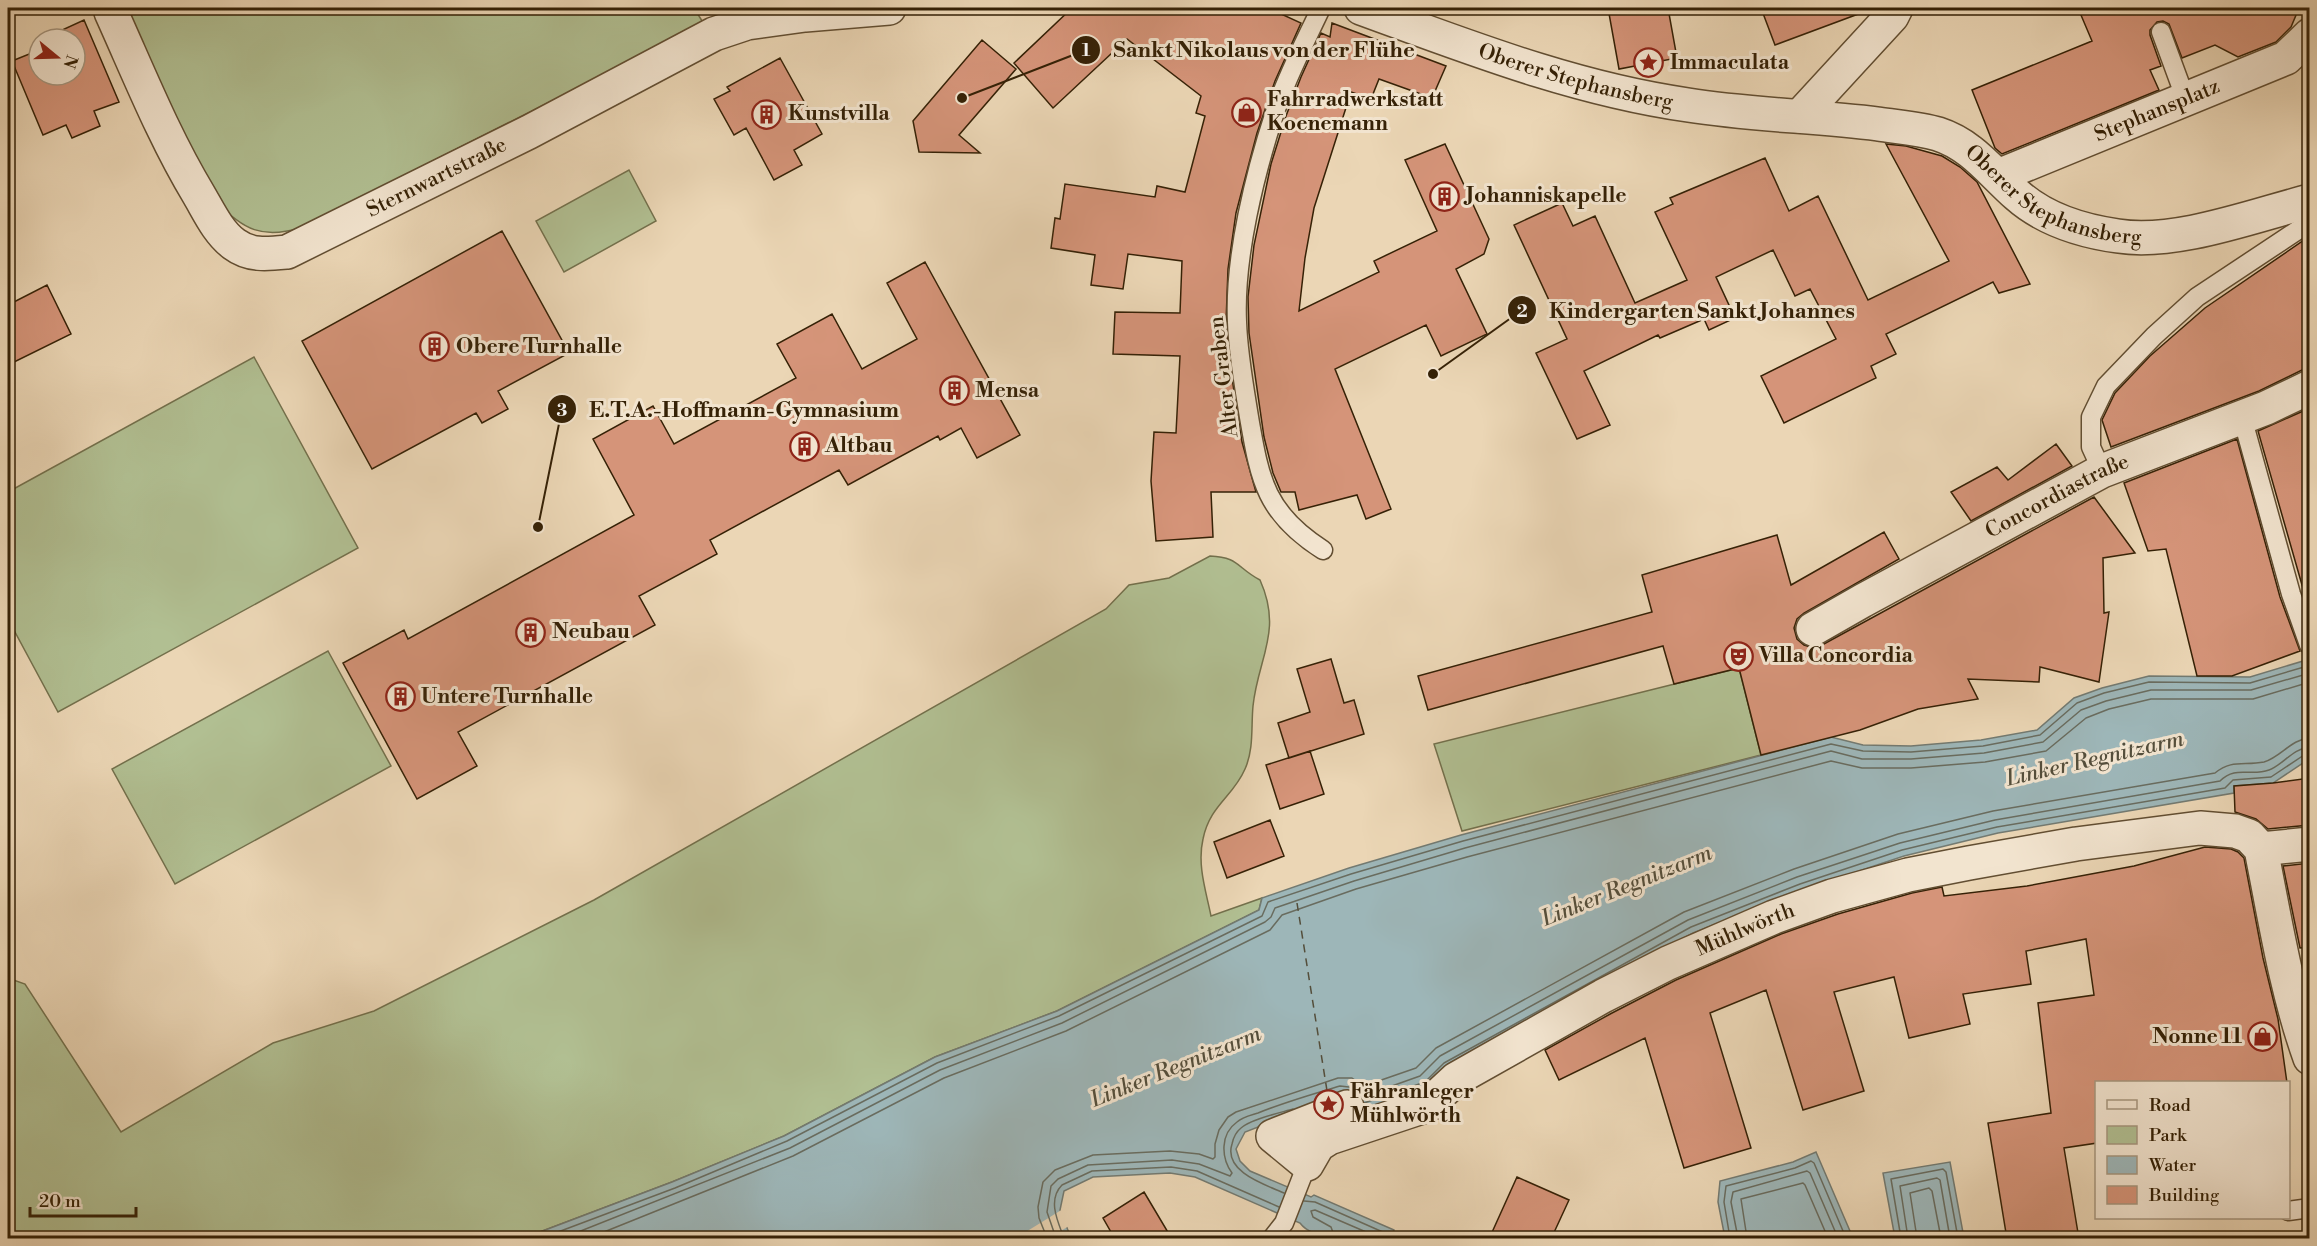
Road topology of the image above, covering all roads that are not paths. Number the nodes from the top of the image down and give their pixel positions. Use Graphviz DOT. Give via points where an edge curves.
graph roads {
  1 [pos="889,8"];
  2 [pos="1321,8"];
  3 [pos="1361,8"];
  4 [pos="110,10"];
  5 [pos="1894,12"];
  6 [pos="2161,32"];
  7 [pos="2310,35"];
  8 [pos="2186,100"];
  9 [pos="1800,116"];
  10 [pos="1998,176"];
  11 [pos="2310,201"];
  12 [pos="2310,222"];
  13 [pos="2310,387"];
  14 [pos="2242,417"];
  15 [pos="2102,471"];
  16 [pos="1323,550"];
  17 [pos="1814,629"];
  18 [pos="2309,645"];
  19 [pos="2248,840"];
  20 [pos="2310,844"];
  21 [pos="2310,1058"];
  22 [pos="1347,1107"];
  23 [pos="1304,1175"];
  24 [pos="2310,1208"];
  25 [pos="2290,1211"];
  26 [pos="1279,1230"];
  1 -- 4 [label="street, Sternwartstraße" via="747,23 714,34 529,132 286,252 265,254 248,252 219,229 177,159"];
  2 -- 16 [label="lane, Alter Graben" via="1275,111 1257,174 1241,248 1237,321 1262,481 1284,520"];
  3 -- 9 [label="street, Oberer Stephansberg" via="1612,92 1689,106"];
  5 -- 9 [label="street"];
  6 -- 8 [label="lane"];
  7 -- 8 [label="street, Stephansplatz" via="2286,58"];
  8 -- 10 [label="street, Stephansplatz"];
  9 -- 10 [label="street, Oberer Stephansberg" via="1935,133 1956,140"];
  10 -- 11 [label="street, Oberer Stephansberg" via="2043,213 2120,237 2161,237 2199,230"];
  12 -- 15 [label="lane" via="2197,297 2106,386 2091,417 2091,447"];
  13 -- 14 [label="street, Concordiastraße"];
  14 -- 15 [label="street, Concordiastraße"];
  14 -- 18 [label="lane"];
  15 -- 17 [label="street, Concordiastraße"];
  19 -- 20 [label="street, Mühlwörth"];
  19 -- 21 [label="street"];
  19 -- 23 [label="street, Mühlwörth" via="2200,828 2076,844 1908,875 1832,896 1678,958 1612,992 1456,1079 1428,1105 1329,1138 1318,1145"];
  22 -- 23 [label="street" via="1273,1137"];
  23 -- 26 [label="lane, Mühlwörth"];
  24 -- 25 [label="lane"];
}
